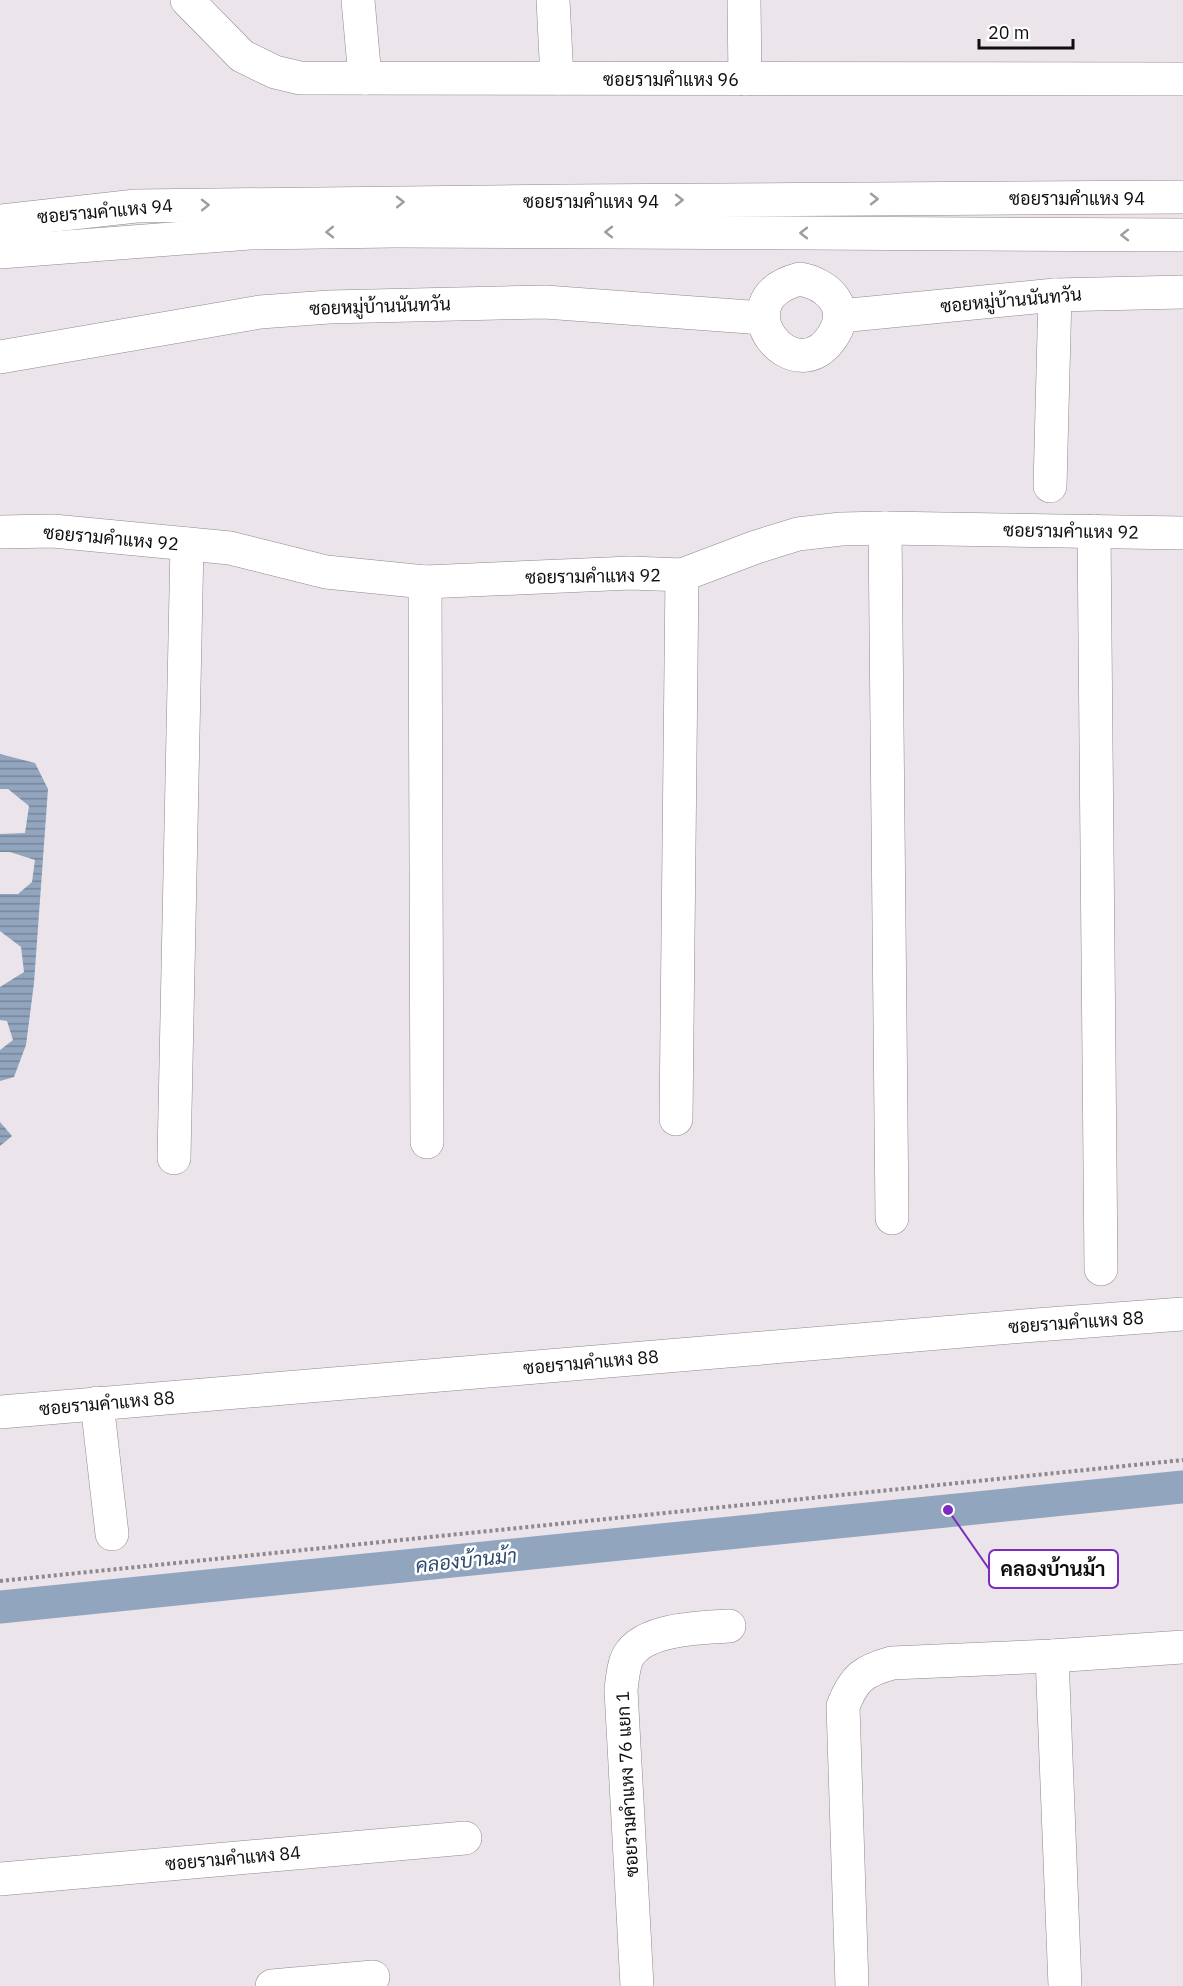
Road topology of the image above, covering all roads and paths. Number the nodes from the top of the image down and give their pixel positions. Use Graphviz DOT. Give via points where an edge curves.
graph roads {
  1 [pos="186,0"];
  2 [pos="358,0"];
  3 [pos="553,0"];
  4 [pos="744,0"];
  5 [pos="365,78"];
  6 [pos="557,78"];
  7 [pos="746,79"];
  8 [pos="1183,79"];
  9 [pos="1183,197"];
  10 [pos="0,221"];
  11 [pos="1183,235"];
  12 [pos="0,252"];
  13 [pos="1183,292"];
  14 [pos="1055,295"];
  15 [pos="840,316"];
  16 [pos="763,318"];
  17 [pos="0,357"];
  18 [pos="1050,486"];
  19 [pos="885,528"];
  20 [pos="1094,531"];
  21 [pos="0,532"];
  22 [pos="1183,533"];
  23 [pos="187,544"];
  24 [pos="682,575"];
  25 [pos="425,582"];
  26 [pos="676,1119"];
  27 [pos="427,1142"];
  28 [pos="174,1158"];
  29 [pos="892,1218"];
  30 [pos="1101,1269"];
  31 [pos="1183,1314"];
  32 [pos="97,1403"];
  33 [pos="0,1412"];
  34 [pos="1183,1460"];
  35 [pos="112,1534"];
  36 [pos="0,1581"];
  37 [pos="729,1626"];
  38 [pos="1183,1647"];
  39 [pos="1052,1656"];
  40 [pos="465,1838"];
  41 [pos="0,1878"];
  42 [pos="374,1977"];
  43 [pos="272,1986"];
  44 [pos="636,1986"];
  45 [pos="852,1986"];
  46 [pos="1065,1986"];
  1 -- 5 [label="street, ซอยรามคําแหง 96" via="242,56 275,72 300,78"];
  2 -- 5 [label="street"];
  3 -- 6 [label="street"];
  4 -- 7 [label="street"];
  5 -- 6 [label="street, ซอยรามคําแหง 96"];
  6 -- 7 [label="street, ซอยรามคําแหง 96"];
  7 -- 8 [label="street, ซอยรามคําแหง 96"];
  10 -- 9 [label="street, ซอยรามคําแหง 94, one-way" via="136,206"];
  11 -- 12 [label="street, ซอยรามคําแหง 94, one-way" via="373,231 250,233"];
  13 -- 14 [label="street, ซอยหมู่บ้านนันทวัน"];
  14 -- 15 [label="street, ซอยหมู่บ้านนันทวัน"];
  14 -- 18 [label="street"];
  15 -- 16 [label="street" via="827,289 800,279 786,282 774,291"];
  15 -- 16 [label="street" via="829,343 802,355 775,345"];
  16 -- 17 [label="street, ซอยหมู่บ้านนันทวัน" via="545,302 329,307 260,312"];
  19 -- 20 [label="street, ซอยรามคําแหง 92"];
  19 -- 24 [label="street, ซอยรามคําแหง 92" via="798,534"];
  19 -- 29 [label="street"];
  20 -- 22 [label="street, ซอยรามคําแหง 92"];
  20 -- 30 [label="street"];
  21 -- 23 [label="street, ซอยรามคําแหง 92" via="53,531"];
  23 -- 25 [label="street, ซอยรามคําแหง 92" via="230,548 326,572"];
  23 -- 28 [label="street"];
  24 -- 25 [label="street, ซอยรามคําแหง 92" via="630,573"];
  24 -- 26 [label="street"];
  25 -- 27 [label="street"];
  31 -- 32 [label="street, ซอยรามคำแหง 88"];
  32 -- 33 [label="street, ซอยรามคำแหง 88"];
  32 -- 35 [label="street"];
  34 -- 36 [label="path"];
  37 -- 44 [label="street, ซอยรามคำแหง 76 แยก 1" via="675,1629 650,1639 626,1660 621,1690"];
  38 -- 39 [label="street"];
  39 -- 45 [label="street" via="892,1663 870,1669 852,1684 843,1706"];
  39 -- 46 [label="street"];
  40 -- 41 [label="street, ซอยรามคำแหง 84"];
  42 -- 43 [label="street"];
}
